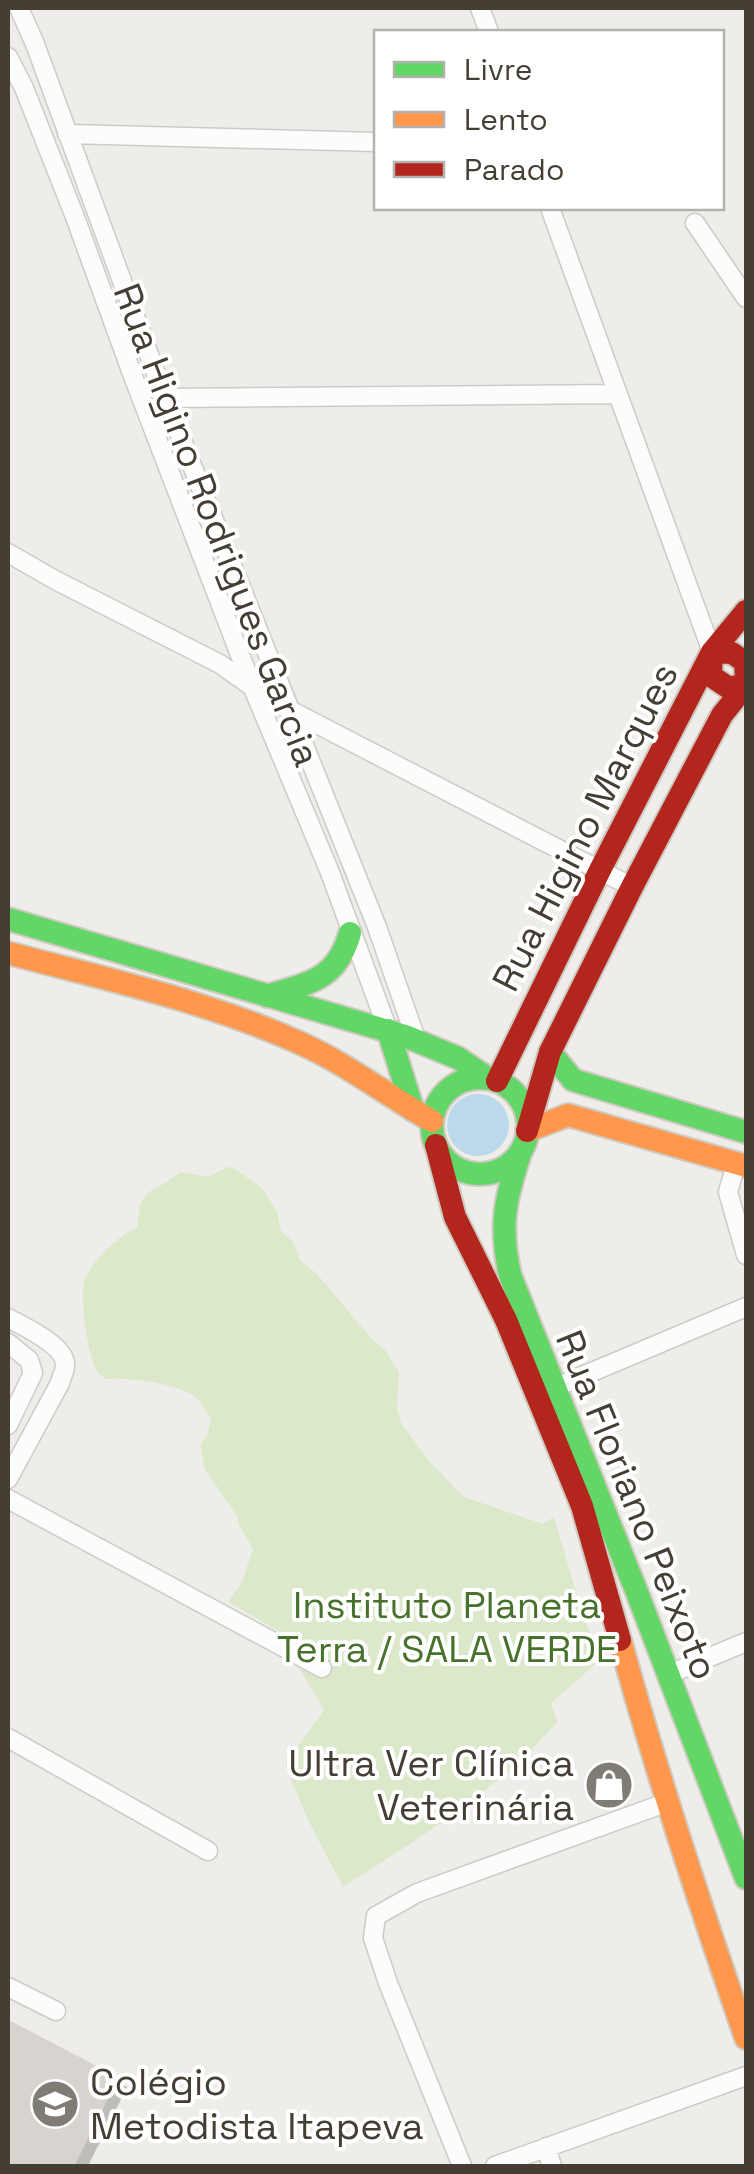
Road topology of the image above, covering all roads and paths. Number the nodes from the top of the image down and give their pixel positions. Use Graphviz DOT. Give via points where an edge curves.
graph roads {
  1 [pos="19,8"];
  2 [pos="8,57"];
  3 [pos="68,134"];
  4 [pos="374,142"];
  5 [pos="551,210"];
  6 [pos="695,224"];
  7 [pos="746,298"];
  8 [pos="617,394"];
  9 [pos="165,398"];
  10 [pos="8,553"];
  11 [pos="746,611"];
  12 [pos="712,652"];
  13 [pos="746,683"];
  14 [pos="252,686"];
  15 [pos="288,710"];
  16 [pos="600,870"];
  17 [pos="632,887"];
  18 [pos="8,919"];
  19 [pos="350,933"];
  20 [pos="8,952"];
  21 [pos="267,996"];
  22 [pos="388,1030"];
  23 [pos="417,1042"];
  24 [pos="550,1052"];
  25 [pos="493,1080"];
  26 [pos="423,1116"];
  27 [pos="746,1132"];
  28 [pos="524,1141"];
  29 [pos="436,1145"];
  30 [pos="741,1165"];
  31 [pos="728,1192"];
  32 [pos="746,1203"];
  33 [pos="746,1256"];
  34 [pos="746,1307"];
  35 [pos="8,1318"];
  36 [pos="8,1344"];
  37 [pos="554,1388"];
  38 [pos="8,1425"];
  39 [pos="8,1478"];
  40 [pos="8,1499"];
  41 [pos="746,1642"];
  42 [pos="322,1668"];
  43 [pos="667,1675"];
  44 [pos="8,1738"];
  45 [pos="668,1802"];
  46 [pos="208,1851"];
  47 [pos="746,1878"];
  48 [pos="8,1987"];
  49 [pos="56,2011"];
  50 [pos="746,2038"];
  51 [pos="746,2076"];
  52 [pos="546,2147"];
  53 [pos="462,2166"];
  54 [pos="495,2166"];
  55 [pos="552,2166"];
  1 -- 3 [label="street, Rua Higino Rodrigues Garcia"];
  2 -- 14 [label="street, Rua Higino Rodrigues Garcia" via="76,217"];
  3 -- 4 [label="street"];
  3 -- 9 [label="street, Rua Higino Rodrigues Garcia"];
  5 -- 8 [label="street"];
  6 -- 7 [label="street"];
  8 -- 9 [label="street"];
  8 -- 12 [label="street"];
  9 -- 15 [label="street, Rua Higino Rodrigues Garcia"];
  10 -- 14 [label="street"];
  11 -- 12 [label="main road, Rua Higino Marques"];
  12 -- 13 [label="main road" via="711,676 729,688"];
  12 -- 16 [label="main road, Rua Higino Marques"];
  13 -- 17 [label="main road, Rua Higino Marques" via="722,715"];
  14 -- 15 [label="street"];
  14 -- 19 [label="street, Rua Higino Rodrigues Garcia"];
  15 -- 16 [label="street"];
  15 -- 23 [label="street, Rua Higino Rodrigues Garcia"];
  16 -- 17 [label="street"];
  16 -- 25 [label="main road, Rua Higino Marques"];
  17 -- 24 [label="main road, Rua Higino Marques"];
  18 -- 21 [label="main road"];
  19 -- 21 [label="main road" via="341,959 326,973"];
  19 -- 22 [label="street, Rua Higino Rodrigues Garcia"];
  20 -- 26 [label="main road" via="301,1043"];
  21 -- 22 [label="main road"];
  22 -- 23 [label="main road"];
  22 -- 26 [label="main road"];
  23 -- 25 [label="main road"];
  24 -- 27 [label="main road" via="573,1080"];
  24 -- 28 [label="main road, Rua Higino Marques"];
  25 -- 26 [label="main road" via="456,1084"];
  25 -- 28 [label="main road" via="524,1106"];
  26 -- 29 [label="main road"];
  28 -- 29 [label="main road" via="510,1162 484,1174 455,1167"];
  28 -- 30 [label="main road" via="568,1114"];
  28 -- 37 [label="main road, Rua Floriano Peixoto" via="503,1214 504,1250"];
  29 -- 45 [label="main road" via="455,1217 506,1320 582,1506"];
  30 -- 31 [label="street"];
  31 -- 32 [label="street"];
  31 -- 33 [label="street"];
  34 -- 37 [label="street"];
  35 -- 39 [label="street" via="52,1345 65,1366"];
  36 -- 38 [label="street" via="30,1360 33,1373"];
  37 -- 43 [label="main road, Rua Floriano Peixoto"];
  40 -- 42 [label="street"];
  41 -- 43 [label="street"];
  43 -- 47 [label="main road, Rua Floriano Peixoto"];
  44 -- 46 [label="street"];
  45 -- 50 [label="main road"];
  45 -- 53 [label="street" via="417,1893 376,1916 373,1938 388,1983"];
  48 -- 49 [label="street"];
  51 -- 52 [label="street"];
  52 -- 54 [label="street"];
  52 -- 55 [label="street"];
}
